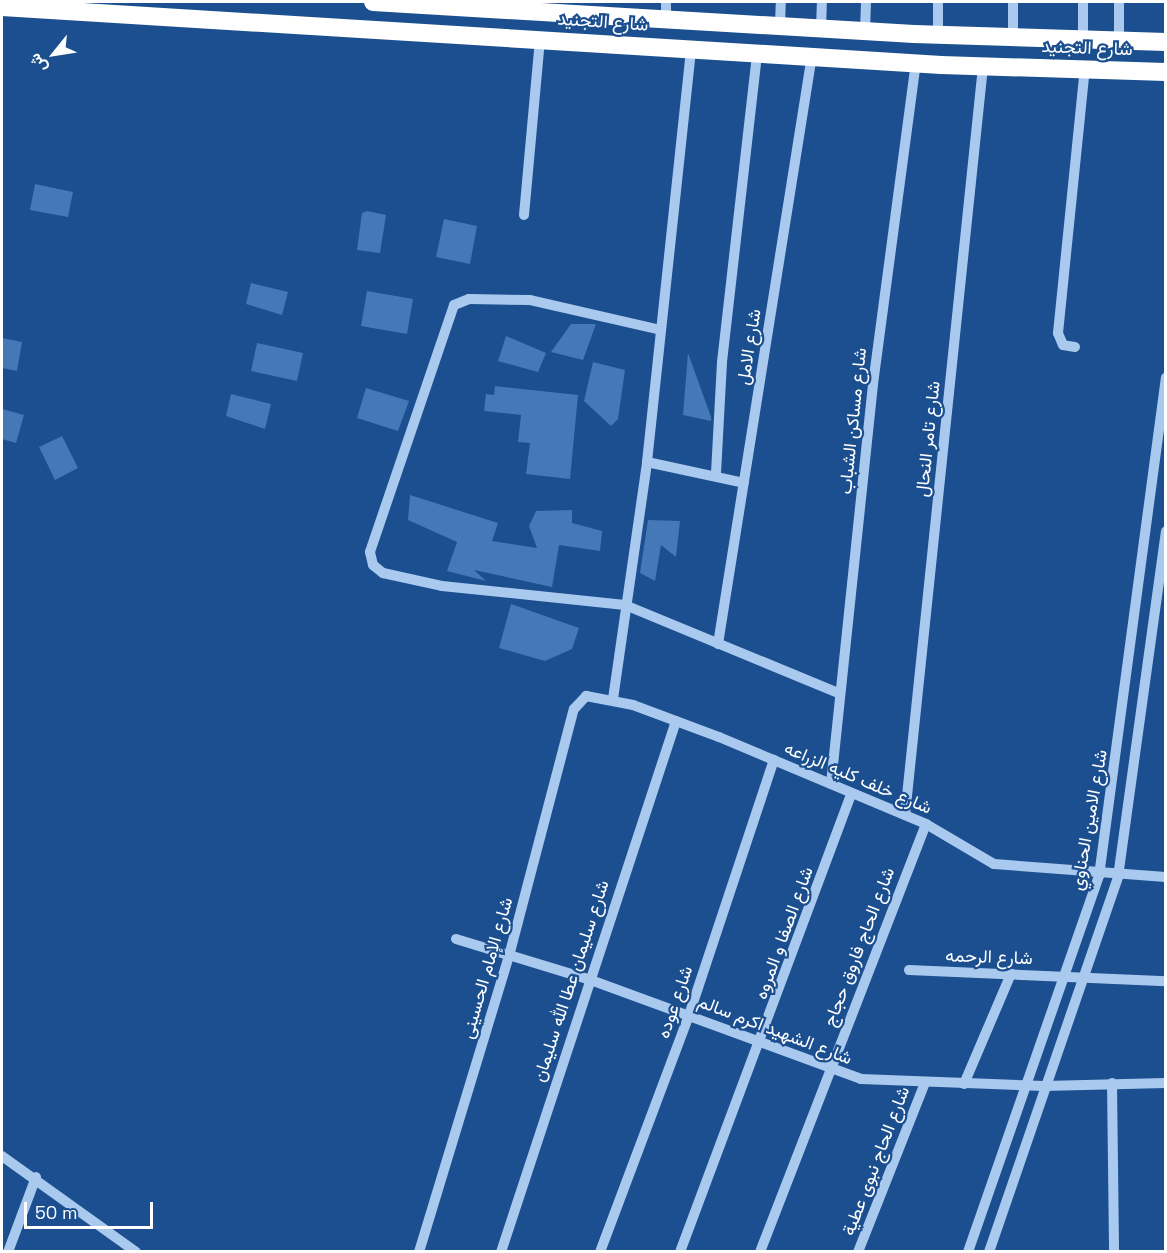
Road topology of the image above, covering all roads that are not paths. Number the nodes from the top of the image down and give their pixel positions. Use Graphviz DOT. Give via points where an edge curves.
graph roads {
  1 [pos="373,2"];
  2 [pos="781,2"];
  3 [pos="822,2"];
  4 [pos="866,2"];
  5 [pos="938,2"];
  6 [pos="1013,2"];
  7 [pos="1083,2"];
  8 [pos="1119,2"];
  9 [pos="426,3"];
  10 [pos="487,5"];
  11 [pos="2,7"];
  12 [pos="666,10"];
  13 [pos="780,25"];
  14 [pos="821,28"];
  15 [pos="865,31"];
  16 [pos="938,35"];
  17 [pos="1012,37"];
  18 [pos="540,39"];
  19 [pos="1083,39"];
  20 [pos="1119,40"];
  21 [pos="1166,42"];
  22 [pos="691,49"];
  23 [pos="757,53"];
  24 [pos="812,56"];
  25 [pos="916,63"];
  26 [pos="983,66"];
  27 [pos="1085,69"];
  28 [pos="1166,72"];
  29 [pos="524,215"];
  30 [pos="661,330"];
  31 [pos="1076,347"];
  32 [pos="1165,378"];
  33 [pos="646,462"];
  34 [pos="716,473"];
  35 [pos="744,483"];
  36 [pos="1166,531"];
  37 [pos="625,605"];
  38 [pos="718,644"];
  39 [pos="839,693"];
  40 [pos="586,696"];
  41 [pos="613,699"];
  42 [pos="676,721"];
  43 [pos="774,760"];
  44 [pos="831,784"];
  45 [pos="852,793"];
  46 [pos="905,815"];
  47 [pos="926,824"];
  48 [pos="1100,876"];
  49 [pos="1118,877"];
  50 [pos="1166,877"];
  51 [pos="456,939"];
  52 [pos="509,956"];
  53 [pos="909,970"];
  54 [pos="1011,974"];
  55 [pos="1069,976"];
  56 [pos="1087,977"];
  57 [pos="588,978"];
  58 [pos="1166,981"];
  59 [pos="689,1015"];
  60 [pos="761,1044"];
  61 [pos="829,1071"];
  62 [pos="925,1083"];
  63 [pos="1112,1083"];
  64 [pos="1166,1083"];
  65 [pos="964,1084"];
  66 [pos="1028,1086"];
  67 [pos="1044,1086"];
  68 [pos="2,1156"];
  69 [pos="36,1177"];
  70 [pos="4,1251"];
  71 [pos="136,1251"];
  72 [pos="419,1251"];
  73 [pos="501,1251"];
  74 [pos="600,1251"];
  75 [pos="680,1251"];
  76 [pos="760,1251"];
  77 [pos="858,1251"];
  78 [pos="968,1251"];
  79 [pos="989,1251"];
  80 [pos="1114,1251"];
  1 -- 9 [label="highway, شارع التجنيد"];
  2 -- 13 [label="street"];
  3 -- 14 [label="street"];
  4 -- 15 [label="street"];
  5 -- 16 [label="street"];
  6 -- 17 [label="street"];
  7 -- 19 [label="street"];
  8 -- 20 [label="street"];
  9 -- 10 [label="highway, شارع التجنيد"];
  10 -- 12 [label="highway, شارع التجنيد"];
  11 -- 18 [label="highway, شارع التجنيد"];
  12 -- 13 [label="highway, شارع التجنيد"];
  13 -- 14 [label="highway, شارع التجنيد"];
  14 -- 15 [label="highway, شارع التجنيد"];
  15 -- 16 [label="highway, شارع التجنيد"];
  16 -- 17 [label="highway, شارع التجنيد"];
  17 -- 19 [label="highway, شارع التجنيد"];
  18 -- 22 [label="highway, شارع التجنيد"];
  18 -- 29 [label="street"];
  19 -- 20 [label="highway, شارع التجنيد"];
  20 -- 21 [label="highway, شارع التجنيد"];
  22 -- 23 [label="highway, شارع التجنيد"];
  22 -- 30 [label="street"];
  23 -- 24 [label="highway, شارع التجنيد"];
  23 -- 34 [label="street" via="722,362"];
  24 -- 25 [label="highway, شارع التجنيد"];
  24 -- 35 [label="street, شارع الامل"];
  25 -- 26 [label="highway, شارع التجنيد"];
  25 -- 39 [label="street, شارع مساكن الشباب"];
  26 -- 27 [label="highway, شارع التجنيد"];
  26 -- 46 [label="street, شارع تامر النحال"];
  27 -- 28 [label="highway, شارع التجنيد"];
  27 -- 31 [label="street" via="1058,333 1063,345"];
  30 -- 33 [label="street"];
  30 -- 37 [label="street" via="530,300 469,299 454,305 370,552 378,571 411,580"];
  32 -- 48 [label="street, شارع الامين الحناوي"];
  33 -- 34 [label="street"];
  33 -- 37 [label="street"];
  34 -- 35 [label="street"];
  35 -- 38 [label="street, شارع الامل"];
  36 -- 49 [label="street, شارع الامين الحناوي"];
  37 -- 38 [label="street"];
  37 -- 41 [label="street"];
  38 -- 39 [label="street"];
  39 -- 44 [label="street, شارع مساكن الشباب"];
  40 -- 41 [label="street, شارع خلف كليه الزراعه"];
  40 -- 52 [label="street, شارع الإمام الحسينى" via="574,709"];
  41 -- 42 [label="street, شارع خلف كليه الزراعه"];
  42 -- 43 [label="street, شارع خلف كليه الزراعه"];
  42 -- 57 [label="street, شارع سليمان عطا الله سليمان"];
  43 -- 44 [label="street, شارع خلف كليه الزراعه"];
  43 -- 59 [label="street, شارع عوده"];
  44 -- 45 [label="street, شارع خلف كليه الزراعه"];
  45 -- 46 [label="street, شارع خلف كليه الزراعه"];
  45 -- 60 [label="street, شارع الصفا و المروه"];
  46 -- 47 [label="street, شارع خلف كليه الزراعه"];
  47 -- 48 [label="street, شارع خلف كليه الزراعه" via="994,864"];
  47 -- 61 [label="street, شارع الحاج فاروق حجاج"];
  48 -- 49 [label="street, شارع خلف كليه الزراعه"];
  48 -- 55 [label="street, شارع الامين الحناوي"];
  49 -- 50 [label="street, شارع خلف كليه الزراعه"];
  49 -- 56 [label="street, شارع الامين الحناوي"];
  51 -- 52 [label="street, شارع الشهيد اكرم سالم"];
  52 -- 57 [label="street, شارع الشهيد اكرم سالم"];
  52 -- 72 [label="street, شارع الإمام الحسينى"];
  53 -- 54 [label="street, شارع الرحمه"];
  54 -- 55 [label="street, شارع الرحمه"];
  54 -- 65 [label="street"];
  55 -- 56 [label="street, شارع الرحمه"];
  55 -- 66 [label="street, شارع الامين الحناوي"];
  56 -- 58 [label="street, شارع الرحمه"];
  56 -- 67 [label="street, شارع الامين الحناوي"];
  57 -- 59 [label="street, شارع الشهيد اكرم سالم"];
  57 -- 73 [label="street, شارع سليمان عطا الله سليمان"];
  59 -- 60 [label="street, شارع الشهيد اكرم سالم"];
  59 -- 74 [label="street, شارع عوده"];
  60 -- 61 [label="street, شارع الشهيد اكرم سالم"];
  60 -- 75 [label="street, شارع الصفا و المروه"];
  61 -- 62 [label="street, شارع الشهيد اكرم سالم" via="861,1079"];
  61 -- 76 [label="street, شارع الحاج فاروق حجاج"];
  62 -- 65 [label="street, شارع الشهيد اكرم سالم"];
  62 -- 77 [label="street, شارع الحاج نبوى عطية"];
  63 -- 64 [label="street, شارع الشهيد اكرم سالم"];
  63 -- 67 [label="street, شارع الشهيد اكرم سالم"];
  63 -- 80 [label="street"];
  65 -- 66 [label="street, شارع الشهيد اكرم سالم"];
  66 -- 67 [label="street, شارع الشهيد اكرم سالم"];
  66 -- 78 [label="street, شارع الامين الحناوي"];
  67 -- 79 [label="street, شارع الامين الحناوي"];
  68 -- 69 [label="street"];
  69 -- 70 [label="street"];
  69 -- 71 [label="street"];
}
